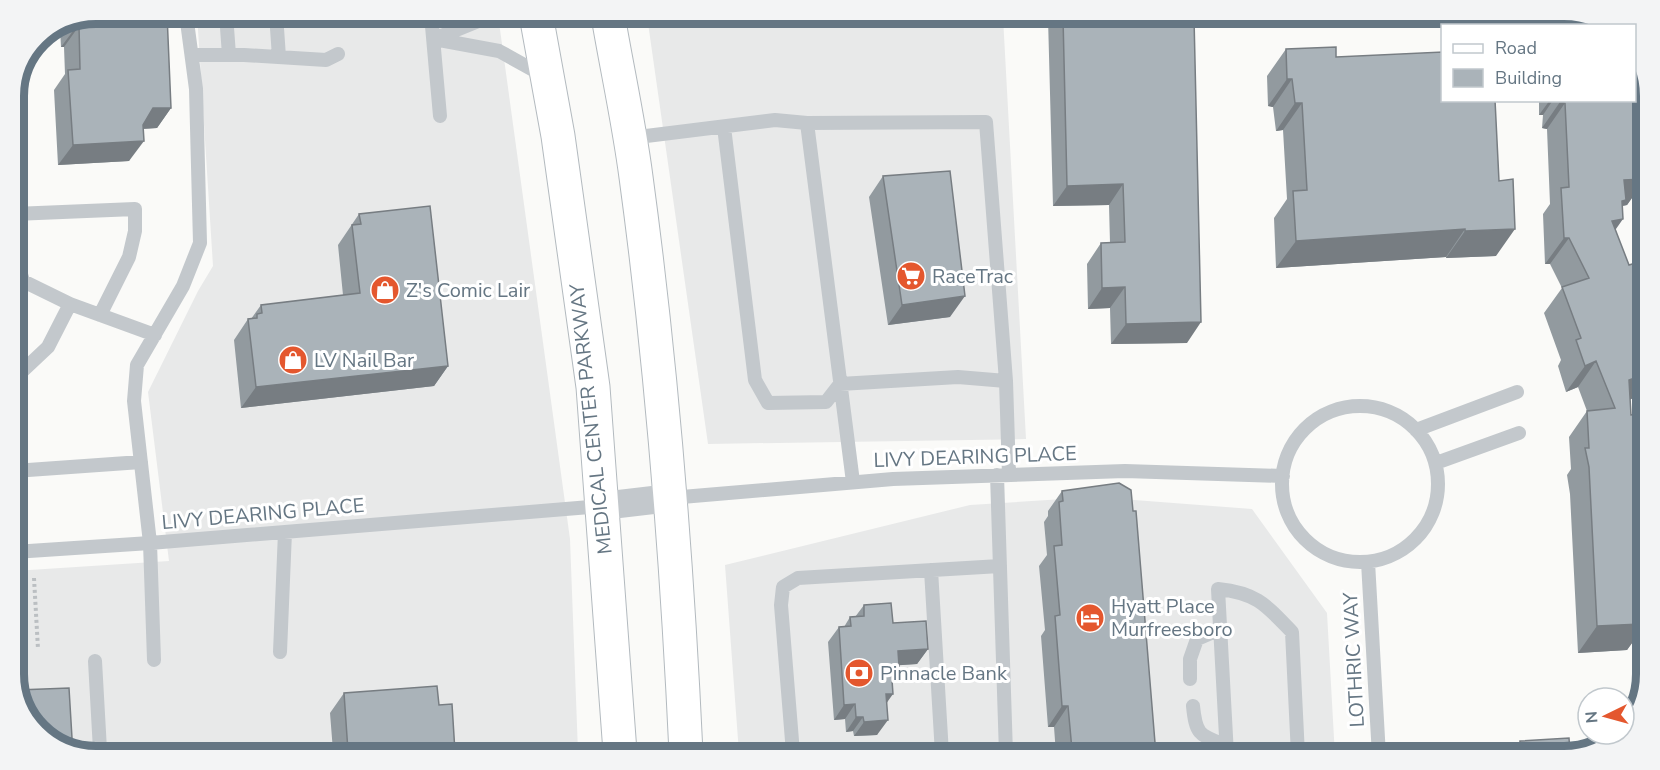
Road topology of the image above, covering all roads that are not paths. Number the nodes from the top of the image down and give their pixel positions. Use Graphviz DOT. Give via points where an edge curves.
graph roads {
  1 [pos="187,24"];
  2 [pos="226,24"];
  3 [pos="277,24"];
  4 [pos="432,24"];
  5 [pos="471,24"];
  6 [pos="538,24"];
  7 [pos="609,24"];
  8 [pos="434,39"];
  9 [pos="338,54"];
  10 [pos="192,55"];
  11 [pos="229,55"];
  12 [pos="279,57"];
  13 [pos="547,77"];
  14 [pos="440,116"];
  15 [pos="807,123"];
  16 [pos="724,127"];
  17 [pos="630,138"];
  18 [pos="24,214"];
  19 [pos="24,281"];
  20 [pos="70,304"];
  21 [pos="100,315"];
  22 [pos="155,335"];
  23 [pos="24,370"];
  24 [pos="1006,381"];
  25 [pos="840,384"];
  26 [pos="1517,392"];
  27 [pos="1416,430"];
  28 [pos="1519,433"];
  29 [pos="141,462"];
  30 [pos="1436,463"];
  31 [pos="24,470"];
  32 [pos="1003,475"];
  33 [pos="1283,476"];
  34 [pos="853,482"];
  35 [pos="670,498"];
  36 [pos="602,506"];
  37 [pos="285,532"];
  38 [pos="150,543"];
  39 [pos="24,551"];
  40 [pos="1368,562"];
  41 [pos="1000,566"];
  42 [pos="931,570"];
  43 [pos="1220,629"];
  44 [pos="280,652"];
  45 [pos="154,660"];
  46 [pos="95,661"];
  47 [pos="1190,679"];
  48 [pos="1193,706"];
  49 [pos="100,746"];
  50 [pos="618,746"];
  51 [pos="686,746"];
  52 [pos="792,746"];
  53 [pos="942,746"];
  54 [pos="1006,746"];
  55 [pos="1219,746"];
  56 [pos="1227,746"];
  57 [pos="1298,746"];
  58 [pos="1378,746"];
  1 -- 10 [label="lane, LIVY DEARING PLACE"];
  2 -- 11 [label="lane"];
  3 -- 12 [label="lane"];
  4 -- 8 [label="lane"];
  5 -- 8 [label="lane"];
  6 -- 13 [label="main road, MEDICAL CENTER PARKWAY"];
  7 -- 17 [label="main road"];
  8 -- 13 [label="lane" via="499,51"];
  8 -- 14 [label="lane"];
  9 -- 12 [label="lane" via="326,60"];
  10 -- 11 [label="lane"];
  10 -- 22 [label="lane, LIVY DEARING PLACE" via="200,243 183,286"];
  11 -- 12 [label="lane"];
  13 -- 36 [label="main road, MEDICAL CENTER PARKWAY" via="593,387"];
  15 -- 16 [label="lane" via="775,120"];
  15 -- 24 [label="lane" via="986,122"];
  15 -- 25 [label="lane"];
  16 -- 17 [label="lane"];
  16 -- 25 [label="lane" via="755,380 768,403 826,402"];
  17 -- 35 [label="main road" via="659,371"];
  18 -- 21 [label="lane" via="135,209 129,257"];
  19 -- 20 [label="lane"];
  20 -- 21 [label="lane"];
  20 -- 23 [label="lane" via="48,347"];
  21 -- 22 [label="lane"];
  22 -- 29 [label="lane, LIVY DEARING PLACE" via="137,365 134,401"];
  24 -- 25 [label="lane" via="958,377"];
  24 -- 32 [label="lane"];
  25 -- 34 [label="lane"];
  26 -- 27 [label="lane"];
  27 -- 30 [label="lane"];
  27 -- 33 [label="lane" via="1404,419 1379,408 1352,405 1328,412 1308,425 1292,444"];
  28 -- 30 [label="lane"];
  29 -- 31 [label="lane"];
  29 -- 38 [label="lane, LIVY DEARING PLACE"];
  30 -- 40 [label="lane" via="1438,489 1431,516 1416,538 1394,554"];
  32 -- 33 [label="lane, LIVY DEARING PLACE" via="1125,471"];
  32 -- 34 [label="lane, LIVY DEARING PLACE"];
  32 -- 41 [label="lane"];
  33 -- 40 [label="lane" via="1282,492 1288,515 1302,536 1321,552 1343,561"];
  34 -- 35 [label="lane, LIVY DEARING PLACE"];
  35 -- 36 [label="street"];
  35 -- 51 [label="main road"];
  36 -- 37 [label="lane, LIVY DEARING PLACE"];
  36 -- 50 [label="main road, MEDICAL CENTER PARKWAY"];
  37 -- 38 [label="lane, LIVY DEARING PLACE"];
  37 -- 44 [label="lane"];
  38 -- 39 [label="lane"];
  38 -- 45 [label="lane"];
  40 -- 58 [label="lane, LOTHRIC WAY"];
  41 -- 42 [label="lane"];
  41 -- 54 [label="lane"];
  42 -- 52 [label="lane" via="798,578 783,587 781,605"];
  42 -- 53 [label="lane"];
  43 -- 47 [label="lane" via="1197,639 1190,659"];
  43 -- 56 [label="lane"];
  43 -- 57 [label="lane" via="1218,589 1238,591 1263,602 1292,632"];
  46 -- 49 [label="lane"];
  48 -- 55 [label="lane" via="1195,726"];
}
